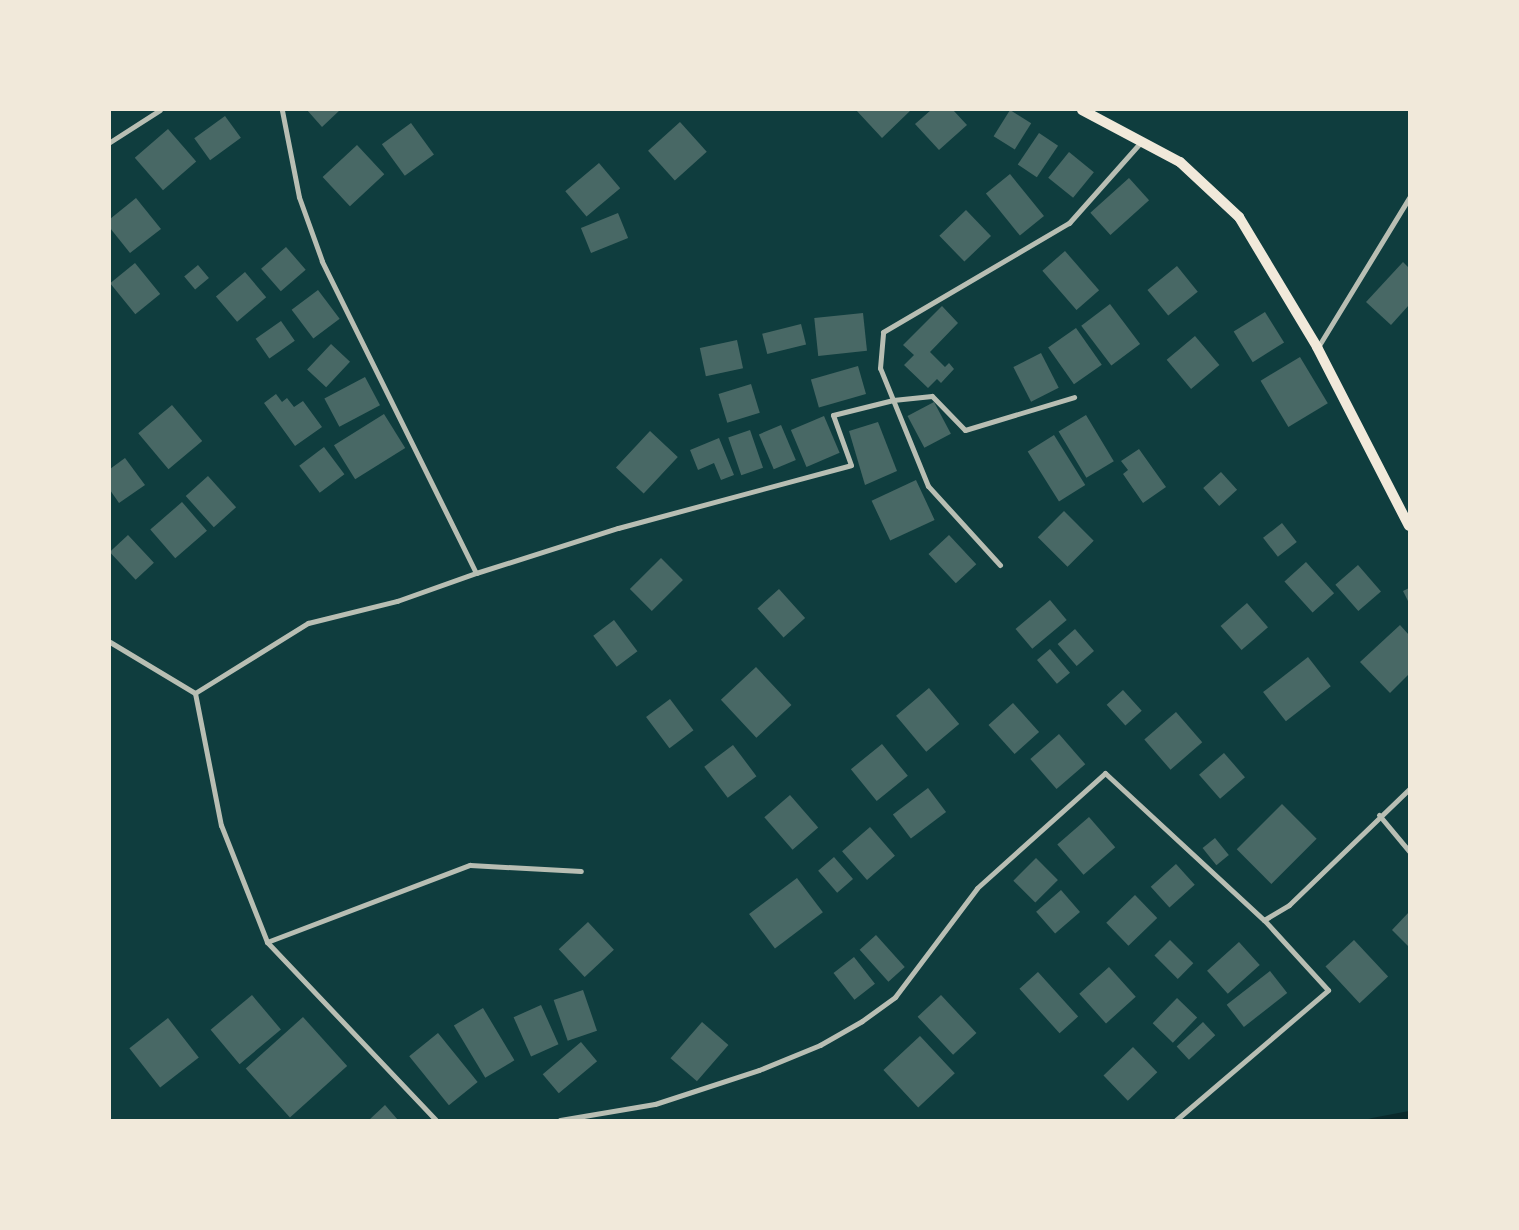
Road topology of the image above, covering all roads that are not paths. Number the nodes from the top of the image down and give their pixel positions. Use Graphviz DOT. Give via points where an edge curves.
graph roads {
  1 [pos="160,110"];
  2 [pos="282,110"];
  3 [pos="1082,110"];
  4 [pos="110,142"];
  5 [pos="1141,142"];
  6 [pos="1409,198"];
  7 [pos="1317,347"];
  8 [pos="1074,397"];
  9 [pos="893,400"];
  10 [pos="1409,526"];
  11 [pos="1000,565"];
  12 [pos="476,573"];
  13 [pos="110,642"];
  14 [pos="195,693"];
  15 [pos="1409,788"];
  16 [pos="1379,815"];
  17 [pos="1409,851"];
  18 [pos="581,871"];
  19 [pos="1264,920"];
  20 [pos="267,942"];
  21 [pos="436,1120"];
  22 [pos="560,1120"];
  23 [pos="1176,1120"];
  1 -- 4 [label="street"];
  2 -- 12 [label="street" via="299,197 322,261"];
  3 -- 5 [label="main road"];
  5 -- 7 [label="main road" via="1180,162 1239,217"];
  5 -- 9 [label="street" via="1069,223 883,332 880,368"];
  6 -- 7 [label="street"];
  7 -- 10 [label="main road"];
  8 -- 9 [label="street" via="965,430 932,396"];
  9 -- 11 [label="street" via="928,486"];
  9 -- 12 [label="street" via="833,414 851,465 618,528"];
  12 -- 14 [label="street" via="397,601 308,622"];
  13 -- 14 [label="street"];
  14 -- 20 [label="street" via="221,825"];
  15 -- 16 [label="street"];
  16 -- 17 [label="street"];
  16 -- 19 [label="street" via="1289,905"];
  18 -- 20 [label="street" via="470,865"];
  19 -- 22 [label="street" via="1105,773 977,888 895,997 862,1021 820,1045 759,1070 655,1104"];
  19 -- 23 [label="street" via="1328,990"];
  20 -- 21 [label="street"];
}
